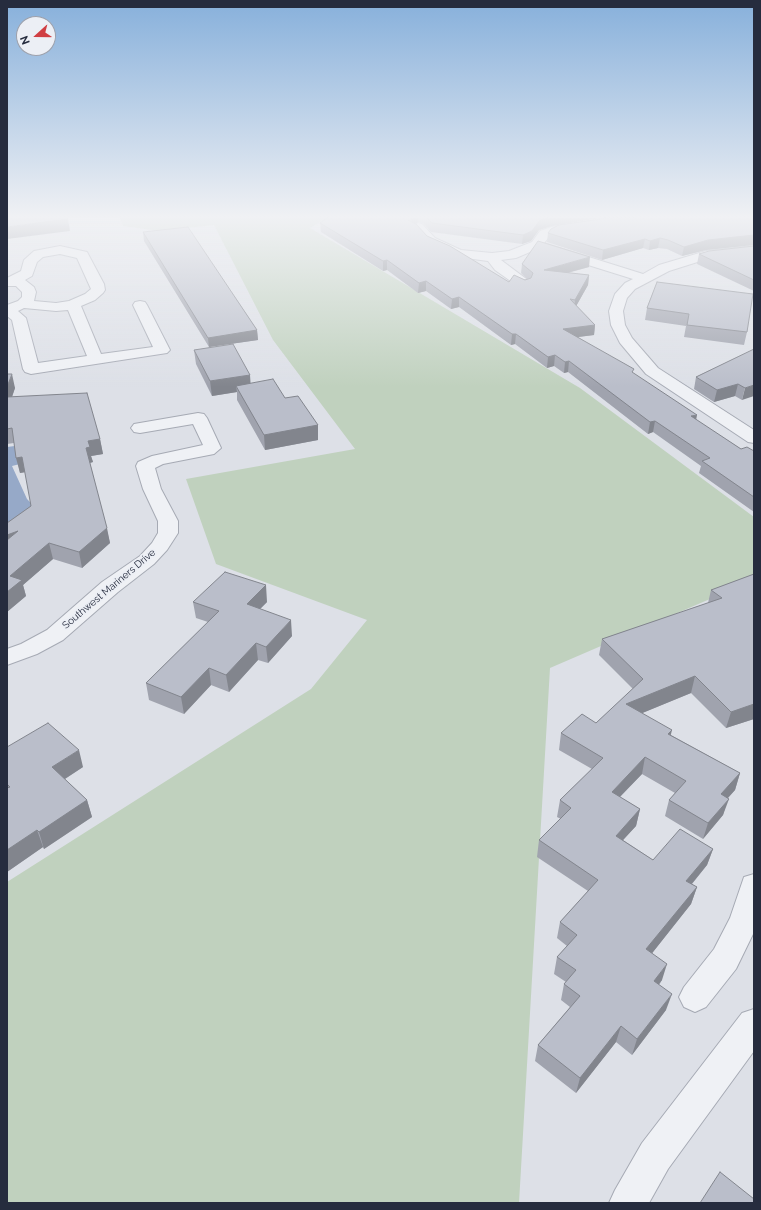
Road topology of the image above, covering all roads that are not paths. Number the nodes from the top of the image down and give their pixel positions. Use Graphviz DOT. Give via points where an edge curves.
graph roads {
  1 [pos="23,274"];
  2 [pos="92,274"];
  3 [pos="511,274"];
  4 [pos="631,274"];
  5 [pos="650,274"];
  6 [pos="642,278"];
  7 [pos="10,282"];
  8 [pos="524,284"];
  9 [pos="23,304"];
  10 [pos="72,305"];
  11 [pos="140,305"];
  12 [pos="7,310"];
  13 [pos="96,360"];
  14 [pos="140,428"];
  15 [pos="754,438"];
  16 [pos="7,657"];
  17 [pos="754,886"];
  18 [pos="695,998"];
  19 [pos="754,1024"];
  20 [pos="628,1203"];
  1 -- 7 [label="street"];
  2 -- 10 [label="street" via="98,290 90,297"];
  3 -- 8 [label="street"];
  4 -- 6 [label="street"];
  5 -- 6 [label="street"];
  6 -- 15 [label="street" via="620,297 616,311 618,326 625,340 652,371"];
  7 -- 9 [label="street" via="18,282 27,287 29,298"];
  9 -- 10 [label="street" via="56,307"];
  9 -- 12 [label="street"];
  10 -- 13 [label="street"];
  11 -- 13 [label="street" via="162,350"];
  12 -- 13 [label="street" via="19,318 31,370"];
  14 -- 16 [label="street, Southwest Mariners Drive" via="198,418 212,445 208,450 158,460 145,466 152,489 168,521 168,534 147,560 110,587 55,635"];
  17 -- 18 [label="street" via="745,919 725,959"];
  19 -- 20 [label="street" via="655,1156"];
}
